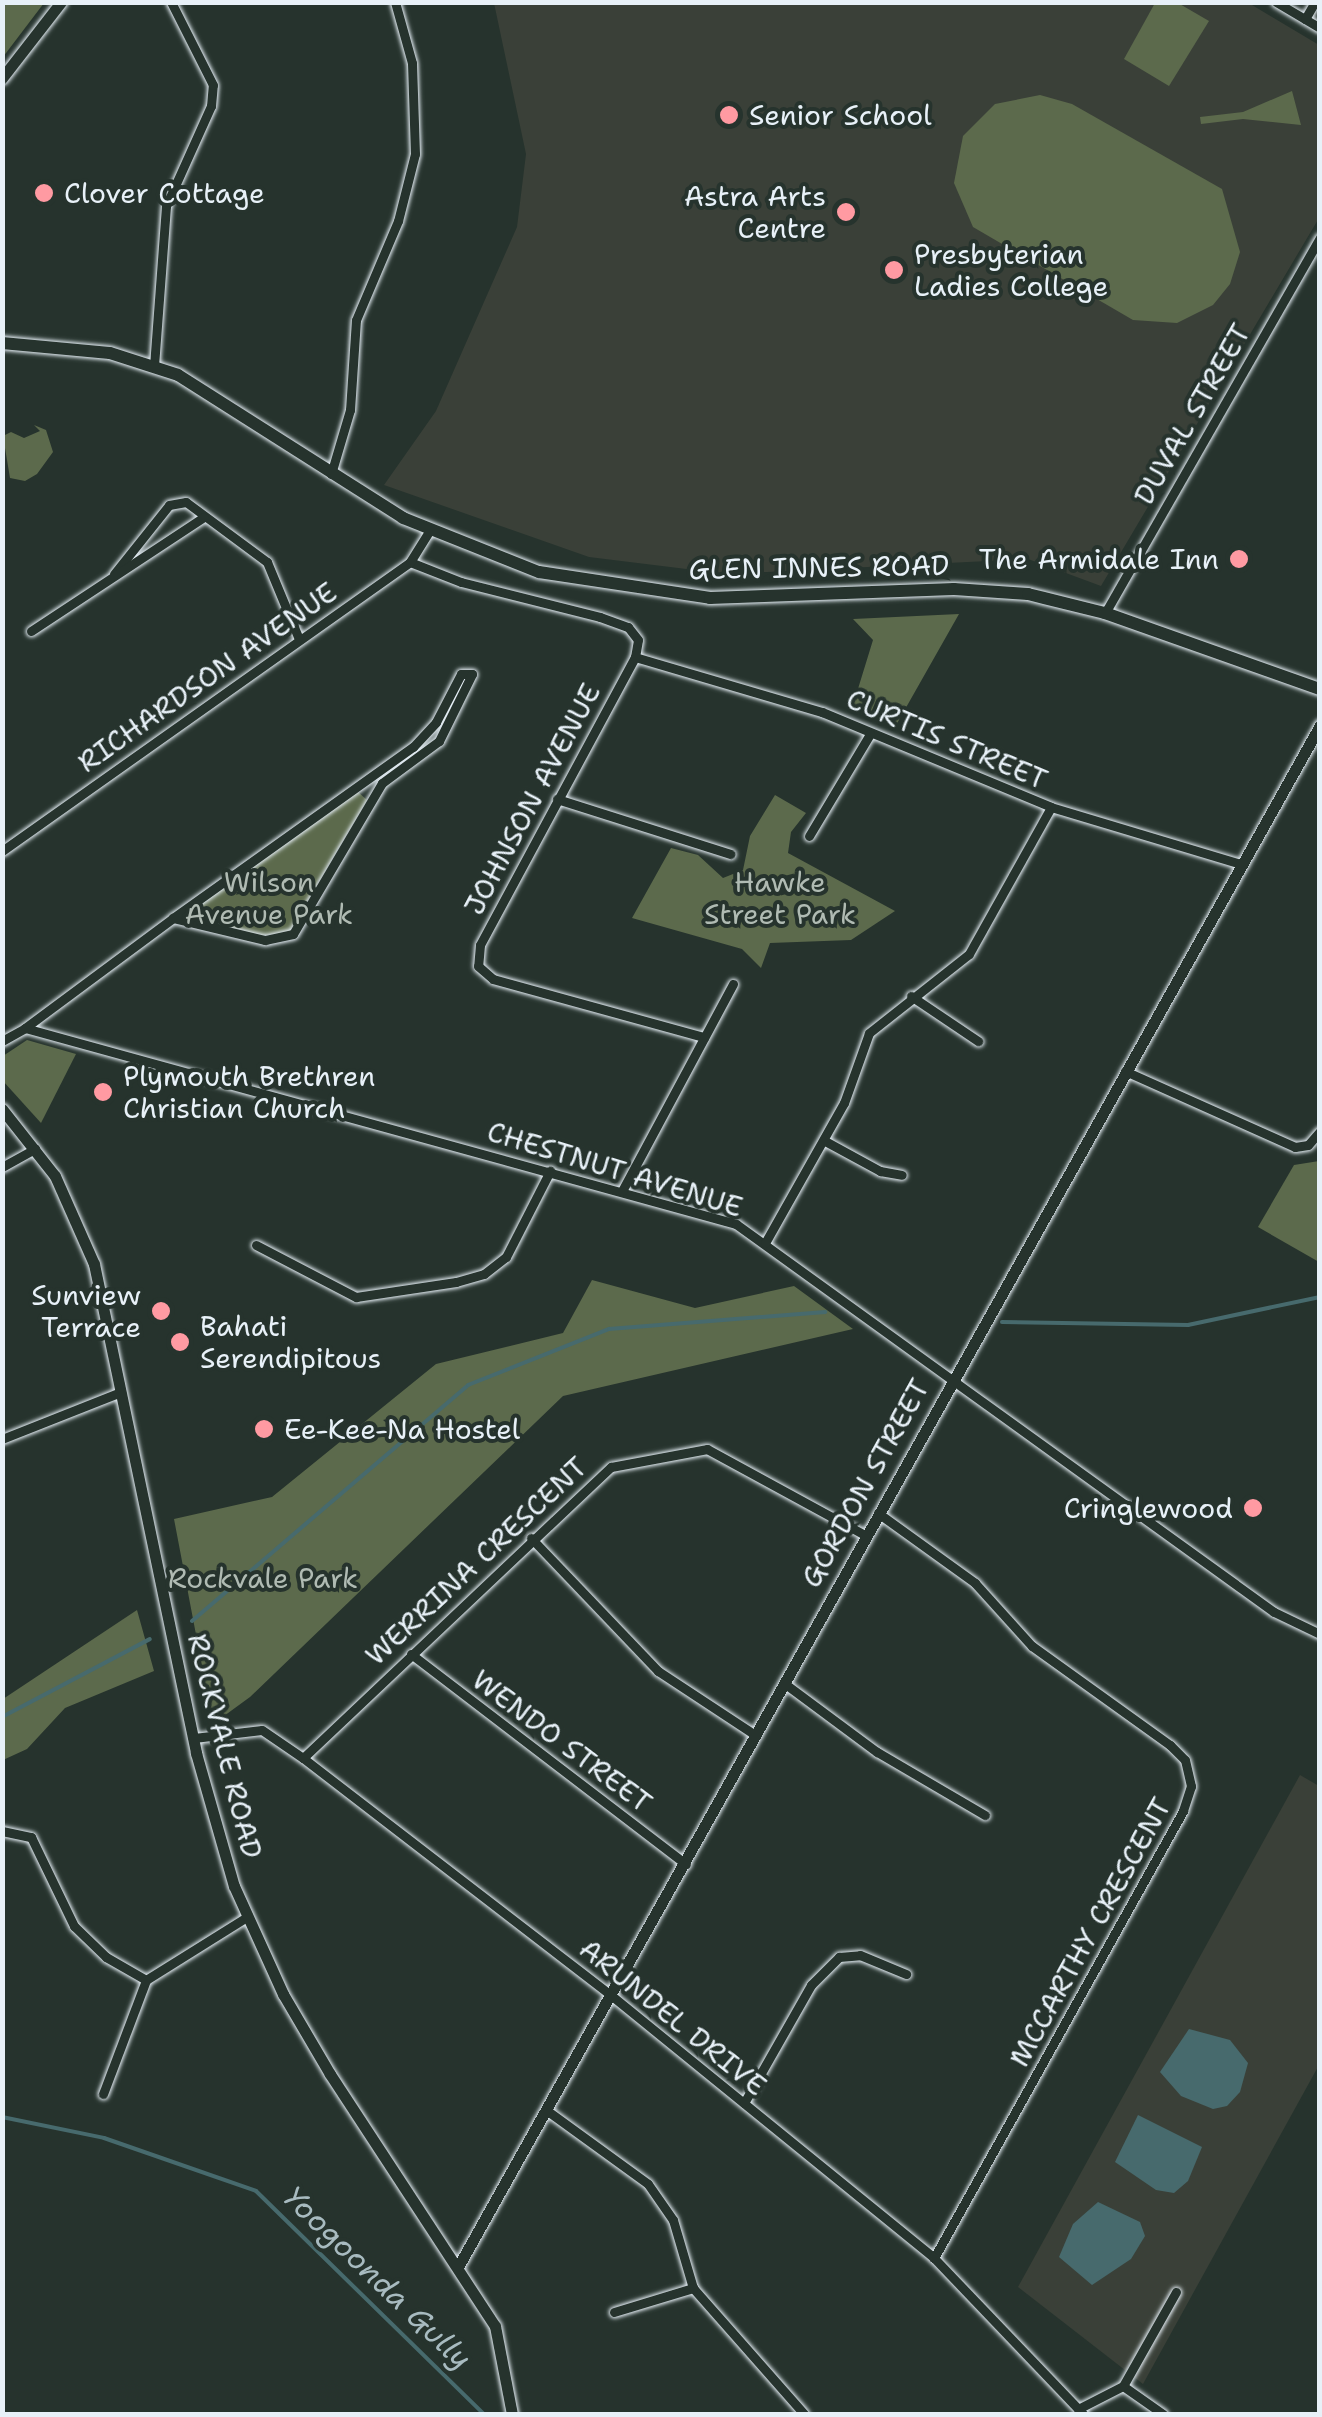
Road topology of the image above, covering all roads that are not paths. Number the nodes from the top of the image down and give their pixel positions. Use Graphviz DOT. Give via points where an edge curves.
graph roads {
  1 [pos="61,2"];
  2 [pos="172,2"];
  3 [pos="394,2"];
  4 [pos="1276,2"];
  5 [pos="1315,2"];
  6 [pos="1305,19"];
  7 [pos="1320,28"];
  8 [pos="2,78"];
  9 [pos="1320,238"];
  10 [pos="2,344"];
  11 [pos="154,366"];
  12 [pos="331,474"];
  13 [pos="204,516"];
  14 [pos="429,532"];
  15 [pos="410,562"];
  16 [pos="114,574"];
  17 [pos="1105,612"];
  18 [pos="31,632"];
  19 [pos="298,638"];
  20 [pos="635,657"];
  21 [pos="1320,690"];
  22 [pos="443,711"];
  23 [pos="454,716"];
  24 [pos="1320,725"];
  25 [pos="870,734"];
  26 [pos="413,746"];
  27 [pos="420,756"];
  28 [pos="375,773"];
  29 [pos="382,783"];
  30 [pos="557,798"];
  31 [pos="1051,807"];
  32 [pos="809,836"];
  33 [pos="2,851"];
  34 [pos="730,854"];
  35 [pos="1242,864"];
  36 [pos="174,918"];
  37 [pos="734,984"];
  38 [pos="911,996"];
  39 [pos="26,1028"];
  40 [pos="704,1037"];
  41 [pos="2,1041"];
  42 [pos="978,1041"];
  43 [pos="1125,1072"];
  44 [pos="2,1110"];
  45 [pos="1320,1130"];
  46 [pos="824,1141"];
  47 [pos="36,1150"];
  48 [pos="2,1167"];
  49 [pos="550,1171"];
  50 [pos="902,1175"];
  51 [pos="622,1191"];
  52 [pos="765,1243"];
  53 [pos="256,1244"];
  54 [pos="950,1378"];
  55 [pos="121,1392"];
  56 [pos="2,1439"];
  57 [pos="878,1512"];
  58 [pos="865,1535"];
  59 [pos="531,1538"];
  60 [pos="1320,1634"];
  61 [pos="411,1654"];
  62 [pos="784,1683"];
  63 [pos="755,1736"];
  64 [pos="194,1738"];
  65 [pos="302,1758"];
  66 [pos="986,1815"];
  67 [pos="2,1831"];
  68 [pos="686,1864"];
  69 [pos="247,1916"];
  70 [pos="906,1974"];
  71 [pos="146,1980"];
  72 [pos="612,1996"];
  73 [pos="102,2094"];
  74 [pos="744,2103"];
  75 [pos="549,2112"];
  76 [pos="934,2258"];
  77 [pos="458,2267"];
  78 [pos="693,2288"];
  79 [pos="1176,2292"];
  80 [pos="614,2312"];
  81 [pos="1123,2386"];
  82 [pos="1081,2412"];
  83 [pos="512,2414"];
  84 [pos="804,2414"];
  85 [pos="1163,2414"];
  1 -- 8 [label="street"];
  2 -- 11 [label="street" via="213,85 212,106 166,206"];
  3 -- 12 [label="street" via="412,63 415,154 398,221 356,320 350,410"];
  4 -- 6 [label="street"];
  5 -- 6 [label="street"];
  6 -- 7 [label="street"];
  9 -- 17 [label="street, DUVAL STREET"];
  10 -- 11 [label="main road, GLEN INNES ROAD" via="87,349"];
  11 -- 12 [label="main road, GLEN INNES ROAD" via="219,399"];
  12 -- 14 [label="main road, GLEN INNES ROAD"];
  13 -- 16 [label="street"];
  13 -- 16 [label="street" via="186,502 168,505"];
  13 -- 19 [label="street" via="267,562"];
  14 -- 15 [label="street, RICHARDSON AVENUE"];
  14 -- 17 [label="main road, GLEN INNES ROAD" via="539,572 661,594 992,590"];
  15 -- 19 [label="street, RICHARDSON AVENUE"];
  15 -- 20 [label="street" via="620,624 637,635"];
  16 -- 18 [label="street"];
  17 -- 21 [label="main road, GLEN INNES ROAD"];
  19 -- 33 [label="street, RICHARDSON AVENUE"];
  20 -- 25 [label="street, CURTIS STREET" via="822,712"];
  20 -- 30 [label="street, JOHNSON AVENUE"];
  22 -- 23 [label="street"];
  22 -- 23 [label="street" via="461,674 472,674"];
  22 -- 26 [label="street"];
  23 -- 27 [label="street"];
  24 -- 35 [label="street, GORDON STREET"];
  25 -- 31 [label="street, CURTIS STREET"];
  25 -- 32 [label="street"];
  26 -- 27 [label="street"];
  26 -- 28 [label="street"];
  27 -- 29 [label="street"];
  28 -- 29 [label="street"];
  28 -- 36 [label="street"];
  29 -- 36 [label="street" via="292,934 265,940"];
  30 -- 34 [label="street"];
  30 -- 40 [label="street, JOHNSON AVENUE" via="480,945 478,966 492,979"];
  31 -- 35 [label="street, CURTIS STREET"];
  31 -- 38 [label="street" via="969,954"];
  35 -- 43 [label="street, GORDON STREET"];
  36 -- 39 [label="street"];
  37 -- 40 [label="street"];
  38 -- 42 [label="street"];
  38 -- 46 [label="street" via="869,1033"];
  39 -- 41 [label="street"];
  39 -- 49 [label="street, CHESTNUT AVENUE"];
  40 -- 51 [label="street"];
  43 -- 45 [label="street" via="1295,1147 1308,1145"];
  43 -- 54 [label="street, GORDON STREET"];
  44 -- 47 [label="street, ROCKVALE ROAD"];
  46 -- 50 [label="street" via="880,1172"];
  46 -- 52 [label="street"];
  47 -- 48 [label="street"];
  47 -- 55 [label="street, ROCKVALE ROAD" via="72,1206 94,1264"];
  49 -- 51 [label="street, CHESTNUT AVENUE"];
  49 -- 53 [label="street" via="506,1257 484,1274 456,1282 356,1297"];
  51 -- 52 [label="street, CHESTNUT AVENUE" via="736,1224"];
  52 -- 54 [label="street, CHESTNUT AVENUE"];
  54 -- 57 [label="street, GORDON STREET"];
  54 -- 60 [label="street, CHESTNUT AVENUE" via="1274,1612"];
  55 -- 56 [label="street"];
  55 -- 64 [label="street, ROCKVALE ROAD"];
  57 -- 58 [label="street, GORDON STREET"];
  57 -- 76 [label="street, MCCARTHY CRESCENT" via="975,1583 1032,1646 1170,1745 1185,1760 1191,1786 1184,1811"];
  58 -- 59 [label="street, WERRINA CRESCENT" via="698,1449 601,1471"];
  58 -- 62 [label="street, GORDON STREET"];
  59 -- 61 [label="street, WERRINA CRESCENT"];
  59 -- 63 [label="street" via="658,1671"];
  61 -- 65 [label="street, WERRINA CRESCENT"];
  61 -- 68 [label="street, WENDO STREET"];
  62 -- 63 [label="street, GORDON STREET"];
  62 -- 66 [label="street" via="878,1752"];
  63 -- 68 [label="street, GORDON STREET"];
  64 -- 65 [label="street, ARUNDEL DRIVE" via="262,1730"];
  64 -- 69 [label="street, ROCKVALE ROAD" via="217,1834"];
  65 -- 72 [label="street, ARUNDEL DRIVE"];
  67 -- 71 [label="street" via="30,1837 74,1926 106,1958"];
  68 -- 72 [label="street, GORDON STREET"];
  69 -- 71 [label="street"];
  69 -- 77 [label="street, ROCKVALE ROAD" via="330,2074"];
  70 -- 74 [label="street" via="860,1956 839,1957 811,1985"];
  71 -- 73 [label="street"];
  72 -- 74 [label="street, ARUNDEL DRIVE"];
  72 -- 75 [label="street, GORDON STREET"];
  74 -- 76 [label="street, ARUNDEL DRIVE"];
  75 -- 77 [label="street, GORDON STREET"];
  75 -- 78 [label="street" via="648,2184 673,2220"];
  76 -- 82 [label="street, ARUNDEL DRIVE"];
  77 -- 83 [label="street, ROCKVALE ROAD" via="495,2326"];
  78 -- 80 [label="street"];
  78 -- 84 [label="street"];
  79 -- 81 [label="street"];
  81 -- 82 [label="street"];
  81 -- 85 [label="street"];
}
